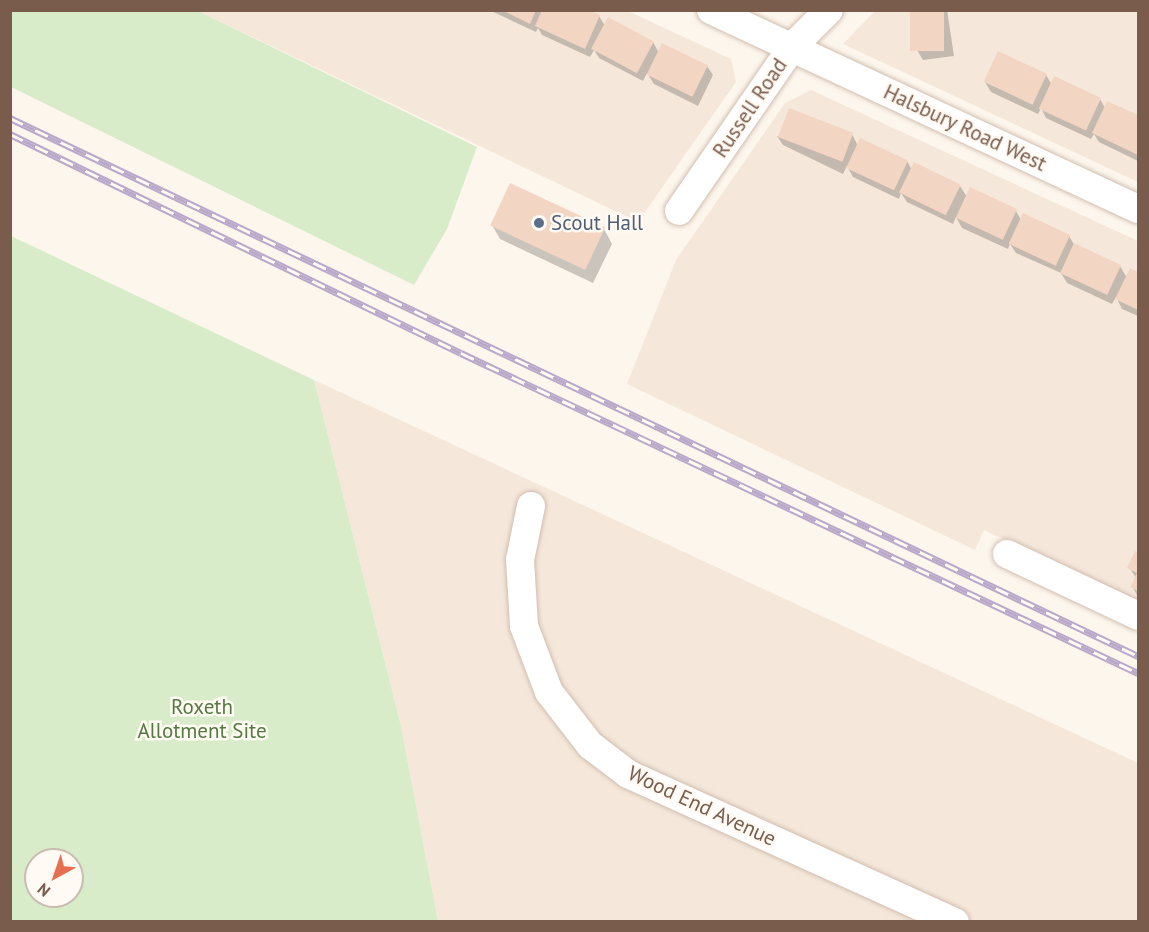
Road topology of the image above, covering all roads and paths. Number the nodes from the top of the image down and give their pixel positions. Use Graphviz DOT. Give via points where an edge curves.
graph roads {
  1 [pos="711,10"];
  2 [pos="829,10"];
  3 [pos="792,47"];
  4 [pos="1138,208"];
  5 [pos="679,211"];
  6 [pos="531,506"];
  7 [pos="1007,554"];
  8 [pos="1138,616"];
  9 [pos="955,921"];
  1 -- 3 [label="street, Halsbury Road West"];
  2 -- 3 [label="street, Russell Road"];
  3 -- 4 [label="street, Halsbury Road West"];
  3 -- 5 [label="street, Russell Road"];
  6 -- 9 [label="street, Wood End Avenue" via="520,560 524,626 549,692 590,745 628,774"];
  7 -- 8 [label="street"];
}
